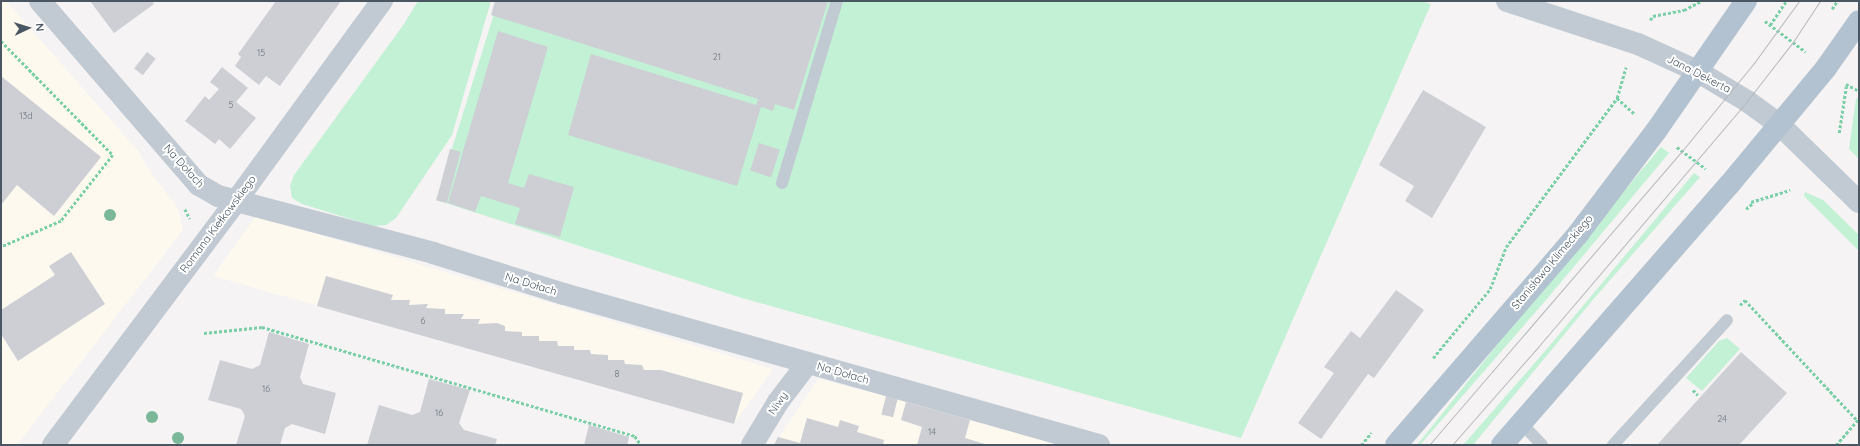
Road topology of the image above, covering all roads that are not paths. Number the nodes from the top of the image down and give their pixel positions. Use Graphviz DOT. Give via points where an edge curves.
graph roads {
  1 [pos="40,1"];
  2 [pos="382,1"];
  3 [pos="837,1"];
  4 [pos="1507,1"];
  5 [pos="1746,1"];
  6 [pos="1859,21"];
  7 [pos="1697,71"];
  8 [pos="1780,125"];
  9 [pos="782,183"];
  10 [pos="236,201"];
  11 [pos="1859,202"];
  12 [pos="1727,320"];
  13 [pos="807,364"];
  14 [pos="1520,423"];
  15 [pos="52,445"];
  16 [pos="752,445"];
  17 [pos="1099,445"];
  18 [pos="1396,445"];
  19 [pos="1502,445"];
  20 [pos="1542,445"];
  21 [pos="1613,445"];
  1 -- 10 [label="street, Na Dołach" via="199,185 218,196"];
  2 -- 10 [label="street, Romana Kiełkowskiego"];
  3 -- 9 [label="lane"];
  4 -- 7 [label="street, Jana Dekerta" via="1638,44"];
  5 -- 7 [label="main road, Stanisława Klimeckiego"];
  6 -- 8 [label="main road" via="1826,68"];
  7 -- 8 [label="street, Jana Dekerta" via="1747,100"];
  7 -- 18 [label="main road, Stanisława Klimeckiego" via="1656,131 1578,234"];
  8 -- 11 [label="street, Jana Dekerta"];
  8 -- 14 [label="main road"];
  10 -- 13 [label="street, Na Dołach" via="433,253 564,294"];
  10 -- 15 [label="street, Romana Kiełkowskiego"];
  12 -- 21 [label="lane"];
  13 -- 16 [label="street, Niwy" via="778,402"];
  13 -- 17 [label="street, Na Dołach"];
  14 -- 19 [label="main road"];
  14 -- 20 [label="lane"];
}
